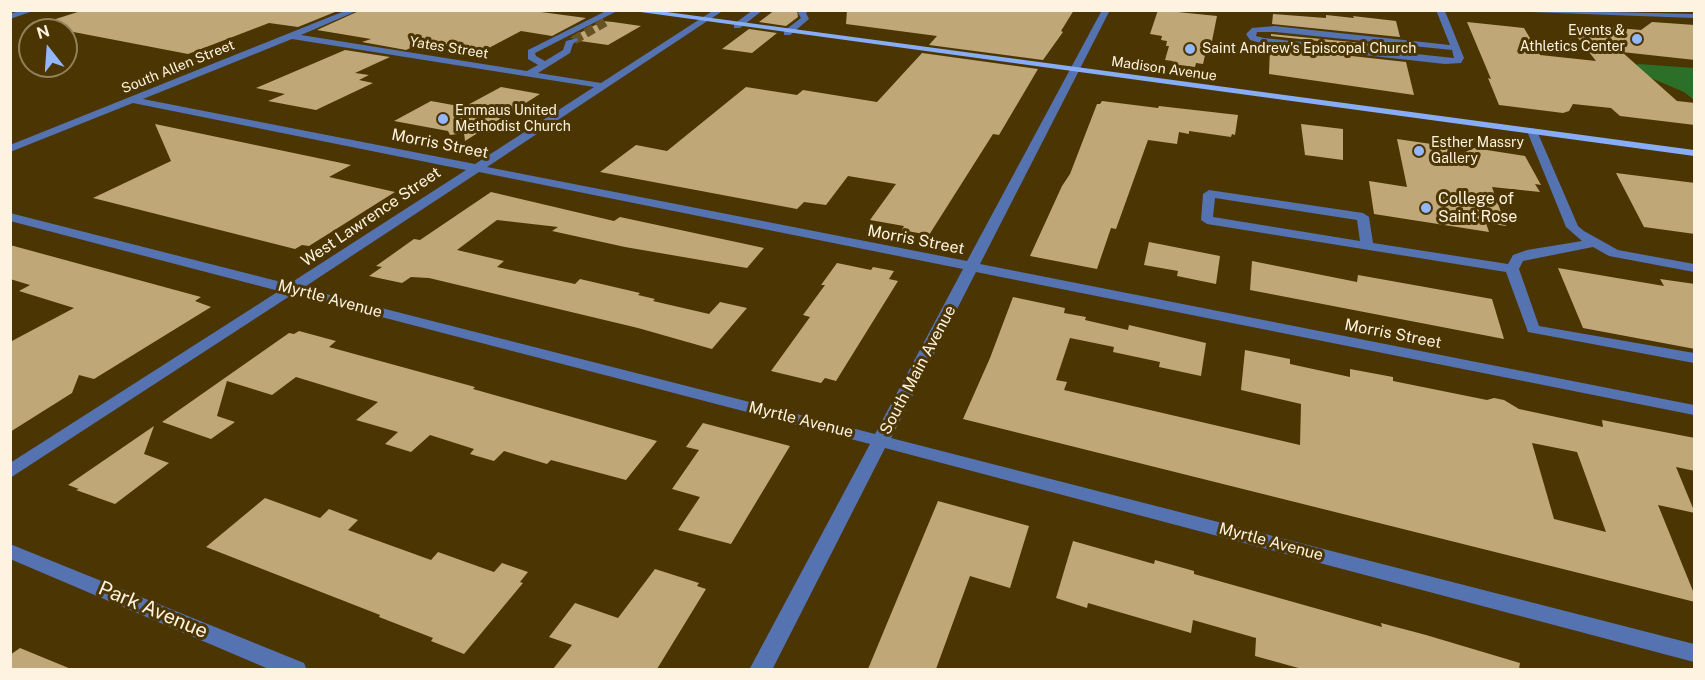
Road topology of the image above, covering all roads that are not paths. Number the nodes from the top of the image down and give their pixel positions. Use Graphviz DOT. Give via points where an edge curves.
graph roads {
  1 [pos="32,10"];
  2 [pos="355,10"];
  3 [pos="615,10"];
  4 [pos="628,10"];
  5 [pos="720,10"];
  6 [pos="805,10"];
  7 [pos="1106,10"];
  8 [pos="1440,10"];
  9 [pos="1530,10"];
  10 [pos="755,11"];
  11 [pos="1695,16"];
  12 [pos="10,17"];
  13 [pos="607,21"];
  14 [pos="704,21"];
  15 [pos="737,26"];
  16 [pos="787,33"];
  17 [pos="291,36"];
  18 [pos="574,40"];
  19 [pos="1455,48"];
  20 [pos="545,65"];
  21 [pos="1074,70"];
  22 [pos="529,74"];
  23 [pos="603,86"];
  24 [pos="132,100"];
  25 [pos="1532,131"];
  26 [pos="10,149"];
  27 [pos="1695,153"];
  28 [pos="475,168"];
  29 [pos="10,217"];
  30 [pos="1593,243"];
  31 [pos="1367,245"];
  32 [pos="972,268"];
  33 [pos="1695,268"];
  34 [pos="1512,269"];
  35 [pos="292,289"];
  36 [pos="1695,358"];
  37 [pos="1695,410"];
  38 [pos="881,441"];
  39 [pos="10,472"];
  40 [pos="10,551"];
  41 [pos="1695,653"];
  42 [pos="296,669"];
  43 [pos="760,669"];
  1 -- 12 [label="street"];
  2 -- 17 [label="street, South Allen Street"];
  3 -- 20 [label="street" via="531,52 531,57"];
  4 -- 13 [label="street"];
  4 -- 14 [label="main road, Madison Avenue"];
  5 -- 14 [label="street, West Lawrence Street"];
  6 -- 16 [label="street" via="805,19"];
  7 -- 21 [label="street, South Main Avenue"];
  8 -- 19 [label="street"];
  9 -- 11 [label="street"];
  10 -- 15 [label="street"];
  14 -- 15 [label="main road, Madison Avenue"];
  14 -- 23 [label="street, West Lawrence Street"];
  15 -- 16 [label="main road, Madison Avenue"];
  16 -- 21 [label="main road, Madison Avenue"];
  17 -- 22 [label="street, Yates Street"];
  17 -- 24 [label="street, South Allen Street"];
  18 -- 20 [label="street" via="568,44 568,50"];
  19 -- 19 [label="street" via="1275,29 1250,34 1264,41 1448,62 1459,60"];
  20 -- 22 [label="street"];
  21 -- 25 [label="main road, Madison Avenue"];
  21 -- 32 [label="street, South Main Avenue"];
  22 -- 23 [label="street, Yates Street"];
  23 -- 28 [label="street, West Lawrence Street"];
  24 -- 26 [label="street, South Allen Street"];
  24 -- 28 [label="street, Morris Street"];
  25 -- 27 [label="main road, Madison Avenue"];
  25 -- 30 [label="street" via="1572,227"];
  28 -- 32 [label="street, Morris Street"];
  28 -- 35 [label="street, West Lawrence Street"];
  29 -- 35 [label="street, Myrtle Avenue"];
  30 -- 33 [label="street" via="1614,253"];
  30 -- 34 [label="street" via="1532,253 1518,258"];
  31 -- 31 [label="street" via="1363,217 1209,194 1207,220"];
  31 -- 34 [label="street"];
  32 -- 37 [label="street, Morris Street"];
  32 -- 38 [label="street, South Main Avenue"];
  34 -- 36 [label="street" via="1533,329"];
  35 -- 38 [label="street, Myrtle Avenue"];
  35 -- 39 [label="street, West Lawrence Street"];
  38 -- 41 [label="street, Myrtle Avenue"];
  38 -- 43 [label="street, South Main Avenue"];
  40 -- 42 [label="street, Park Avenue"];
}
